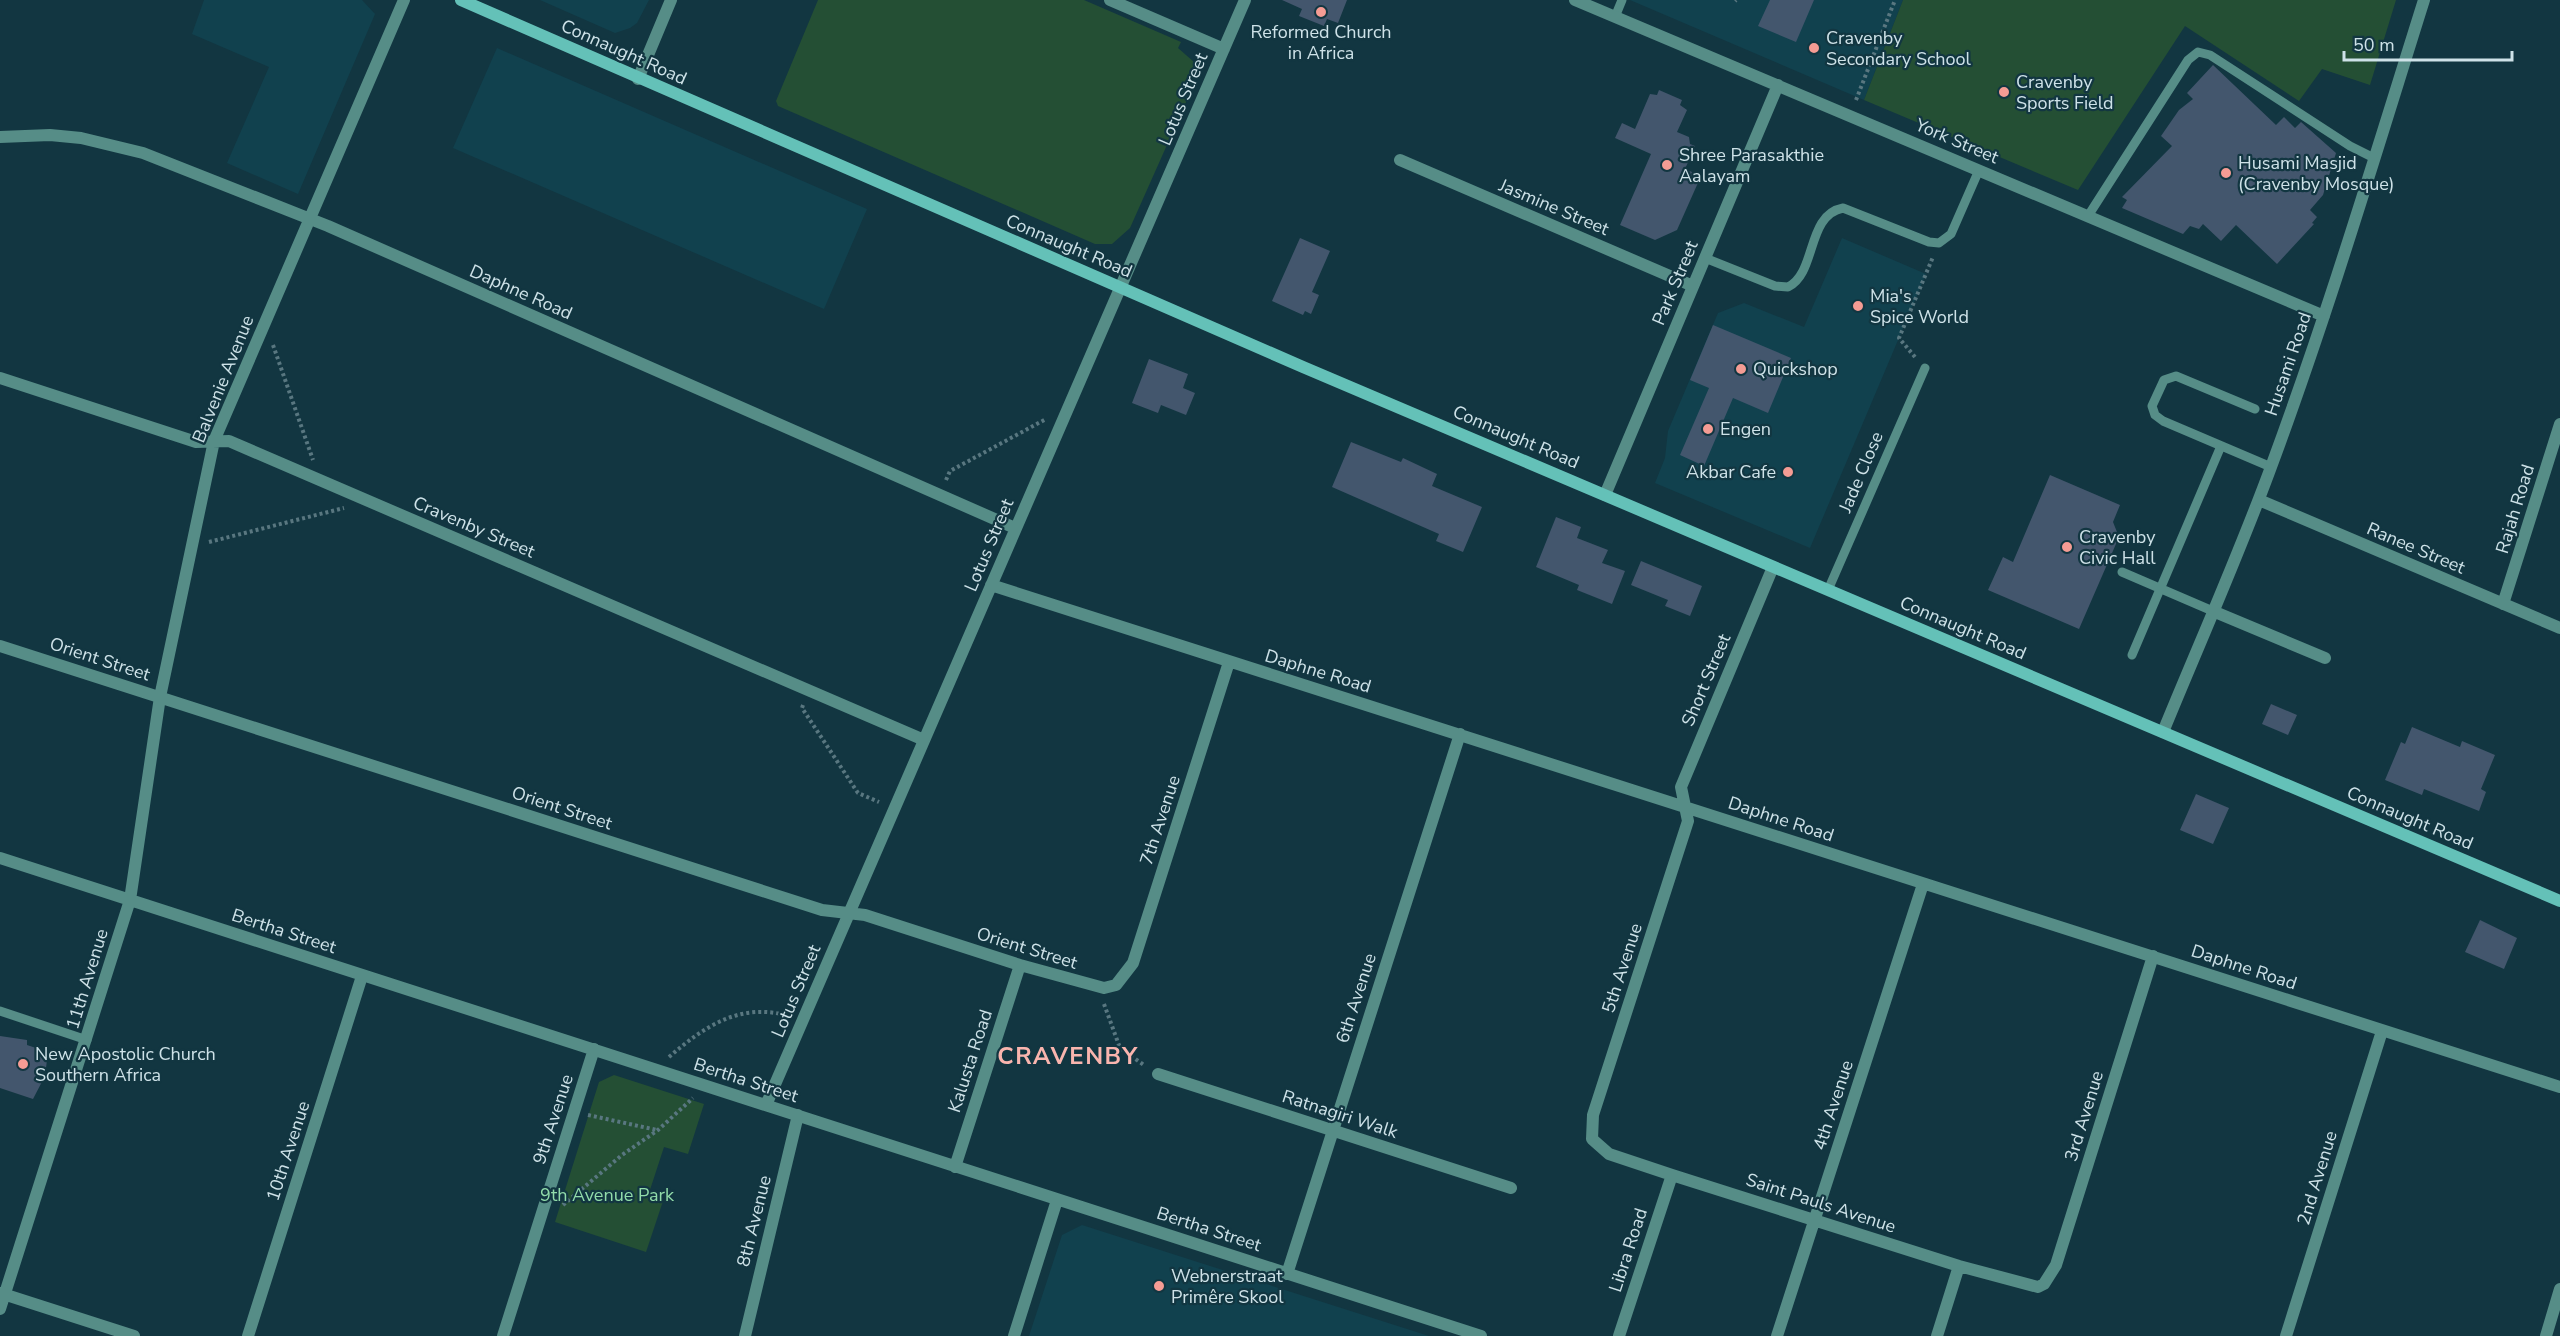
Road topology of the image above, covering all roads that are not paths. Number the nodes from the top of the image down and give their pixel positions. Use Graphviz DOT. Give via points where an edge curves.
graph roads {
  1 [pos="404,0"];
  2 [pos="461,0"];
  3 [pos="671,0"];
  4 [pos="1110,0"];
  5 [pos="1245,0"];
  6 [pos="1575,0"];
  7 [pos="1622,0"];
  8 [pos="2424,0"];
  9 [pos="1615,17"];
  10 [pos="1224,49"];
  11 [pos="638,79"];
  12 [pos="1778,85"];
  13 [pos="0,137"];
  14 [pos="2374,158"];
  15 [pos="1400,160"];
  16 [pos="1979,170"];
  17 [pos="2088,216"];
  18 [pos="309,219"];
  19 [pos="1705,258"];
  20 [pos="1693,286"];
  21 [pos="1120,287"];
  22 [pos="2324,316"];
  23 [pos="1925,368"];
  24 [pos="0,378"];
  25 [pos="2255,409"];
  26 [pos="2560,424"];
  27 [pos="214,441"];
  28 [pos="2221,446"];
  29 [pos="2271,467"];
  30 [pos="1605,495"];
  31 [pos="2259,500"];
  32 [pos="1016,528"];
  33 [pos="1773,567"];
  34 [pos="2122,572"];
  35 [pos="991,585"];
  36 [pos="2160,588"];
  37 [pos="1828,590"];
  38 [pos="2504,604"];
  39 [pos="2214,612"];
  40 [pos="2560,628"];
  41 [pos="0,646"];
  42 [pos="2132,655"];
  43 [pos="2325,658"];
  44 [pos="1229,662"];
  45 [pos="160,697"];
  46 [pos="2163,732"];
  47 [pos="1460,734"];
  48 [pos="924,740"];
  49 [pos="1686,808"];
  50 [pos="0,858"];
  51 [pos="1923,884"];
  52 [pos="130,900"];
  53 [pos="2560,901"];
  54 [pos="849,914"];
  55 [pos="2153,956"];
  56 [pos="1020,966"];
  57 [pos="362,976"];
  58 [pos="1116,985"];
  59 [pos="0,1011"];
  60 [pos="2382,1031"];
  61 [pos="87,1040"];
  62 [pos="594,1049"];
  63 [pos="1158,1074"];
  64 [pos="2560,1086"];
  65 [pos="766,1105"];
  66 [pos="798,1115"];
  67 [pos="1333,1130"];
  68 [pos="1592,1139"];
  69 [pos="955,1167"];
  70 [pos="1672,1175"];
  71 [pos="1511,1188"];
  72 [pos="1057,1200"];
  73 [pos="1815,1220"];
  74 [pos="1959,1266"];
  75 [pos="1287,1274"];
  76 [pos="2044,1284"];
  77 [pos="2560,1289"];
  78 [pos="2,1294"];
  79 [pos="0,1309"];
  80 [pos="134,1336"];
  81 [pos="248,1336"];
  82 [pos="502,1336"];
  83 [pos="745,1336"];
  84 [pos="1014,1336"];
  85 [pos="1481,1336"];
  86 [pos="1620,1336"];
  87 [pos="1778,1336"];
  88 [pos="1937,1336"];
  89 [pos="2286,1336"];
  90 [pos="2546,1336"];
  1 -- 18 [label="street, Balvenie Avenue"];
  2 -- 11 [label="street, Connaught Road"];
  3 -- 11 [label="street"];
  4 -- 10 [label="street"];
  5 -- 10 [label="street, Lotus Street"];
  6 -- 9 [label="street, York Street"];
  7 -- 9 [label="lane"];
  8 -- 14 [label="street, Husami Road"];
  9 -- 12 [label="street, York Street"];
  10 -- 21 [label="street, Lotus Street"];
  11 -- 21 [label="street, Connaught Road"];
  12 -- 16 [label="street, York Street"];
  12 -- 19 [label="street, Park Street"];
  13 -- 18 [label="street, Daphne Road" via="50,135 112,144"];
  14 -- 17 [label="lane" via="2210,55 2198,52 2188,60"];
  14 -- 22 [label="street, Husami Road"];
  15 -- 20 [label="street, Jasmine Street"];
  16 -- 17 [label="street, York Street"];
  16 -- 19 [label="lane" via="1952,234 1939,243 1929,243 1843,208 1835,209 1825,218 1799,277 1788,287 1775,286"];
  17 -- 22 [label="street, York Street"];
  18 -- 27 [label="street, Balvenie Avenue"];
  18 -- 32 [label="street, Daphne Road"];
  19 -- 20 [label="street, Park Street"];
  20 -- 30 [label="street, Park Street"];
  21 -- 30 [label="street, Connaught Road"];
  21 -- 32 [label="street, Lotus Street"];
  22 -- 29 [label="street, Husami Road"];
  23 -- 37 [label="lane, Jade Close"];
  24 -- 27 [label="street, Cravenby Street" via="196,442"];
  25 -- 28 [label="lane" via="2176,376 2164,380 2153,402 2155,415"];
  26 -- 38 [label="street, Rajah Road"];
  27 -- 45 [label="street, Balvenie Avenue"];
  27 -- 48 [label="street, Cravenby Street" via="229,441"];
  28 -- 29 [label="lane"];
  28 -- 36 [label="lane"];
  29 -- 31 [label="street, Husami Road"];
  30 -- 33 [label="street, Connaught Road"];
  31 -- 38 [label="street, Ranee Street"];
  31 -- 39 [label="street, Husami Road"];
  32 -- 35 [label="street, Lotus Street"];
  33 -- 37 [label="street, Connaught Road"];
  33 -- 49 [label="street, Short Street" via="1681,787"];
  34 -- 36 [label="lane"];
  35 -- 44 [label="street, Daphne Road"];
  35 -- 48 [label="street, Lotus Street"];
  36 -- 39 [label="lane"];
  36 -- 42 [label="lane"];
  37 -- 46 [label="street, Connaught Road"];
  38 -- 40 [label="street, Ranee Street"];
  39 -- 43 [label="street"];
  39 -- 46 [label="street, Husami Road"];
  41 -- 45 [label="street, Orient Street"];
  44 -- 47 [label="street, Daphne Road"];
  44 -- 58 [label="street, 7th Avenue" via="1133,963"];
  45 -- 52 [label="street, Balvenie Avenue"];
  45 -- 54 [label="street, Orient Street" via="822,910"];
  46 -- 53 [label="street, Connaught Road"];
  47 -- 49 [label="street, Daphne Road"];
  47 -- 67 [label="street, 6th Avenue"];
  48 -- 54 [label="street, Lotus Street"];
  49 -- 51 [label="street, Daphne Road"];
  49 -- 68 [label="street, 5th Avenue" via="1688,821 1593,1115"];
  50 -- 52 [label="street, Bertha Street"];
  51 -- 55 [label="street, Daphne Road"];
  51 -- 73 [label="street, 4th Avenue"];
  52 -- 57 [label="street, Bertha Street"];
  52 -- 61 [label="street, 11th Avenue"];
  54 -- 56 [label="street, Orient Street" via="885,921"];
  54 -- 65 [label="street, Lotus Street"];
  55 -- 60 [label="street, Daphne Road"];
  55 -- 76 [label="street, 3rd Avenue" via="2056,1265"];
  56 -- 58 [label="street, Orient Street" via="1092,987"];
  56 -- 69 [label="street, Kalusta Road"];
  57 -- 62 [label="street, Bertha Street"];
  57 -- 81 [label="street, 10th Avenue"];
  59 -- 61 [label="lane"];
  60 -- 64 [label="street, Daphne Road"];
  60 -- 89 [label="street, 2nd Avenue"];
  61 -- 78 [label="street, 11th Avenue"];
  62 -- 65 [label="street, Bertha Street"];
  62 -- 82 [label="street, 9th Avenue"];
  63 -- 67 [label="street, Ratnagiri Walk"];
  65 -- 66 [label="street, Bertha Street"];
  66 -- 69 [label="street, Bertha Street"];
  66 -- 83 [label="street, 8th Avenue"];
  67 -- 71 [label="street, Ratnagiri Walk"];
  67 -- 75 [label="street, 6th Avenue"];
  68 -- 70 [label="street, Saint Pauls Avenue" via="1609,1154"];
  69 -- 72 [label="street, Bertha Street"];
  70 -- 73 [label="street, Saint Pauls Avenue"];
  70 -- 86 [label="street, Libra Road"];
  72 -- 75 [label="street, Bertha Street"];
  72 -- 84 [label="street"];
  73 -- 74 [label="street, Saint Pauls Avenue"];
  73 -- 87 [label="street, 4th Avenue"];
  74 -- 76 [label="street, Saint Pauls Avenue" via="2027,1286"];
  74 -- 88 [label="street"];
  75 -- 85 [label="street, Bertha Street"];
  77 -- 90 [label="street"];
  78 -- 79 [label="street, 11th Avenue"];
  78 -- 80 [label="street"];
}
